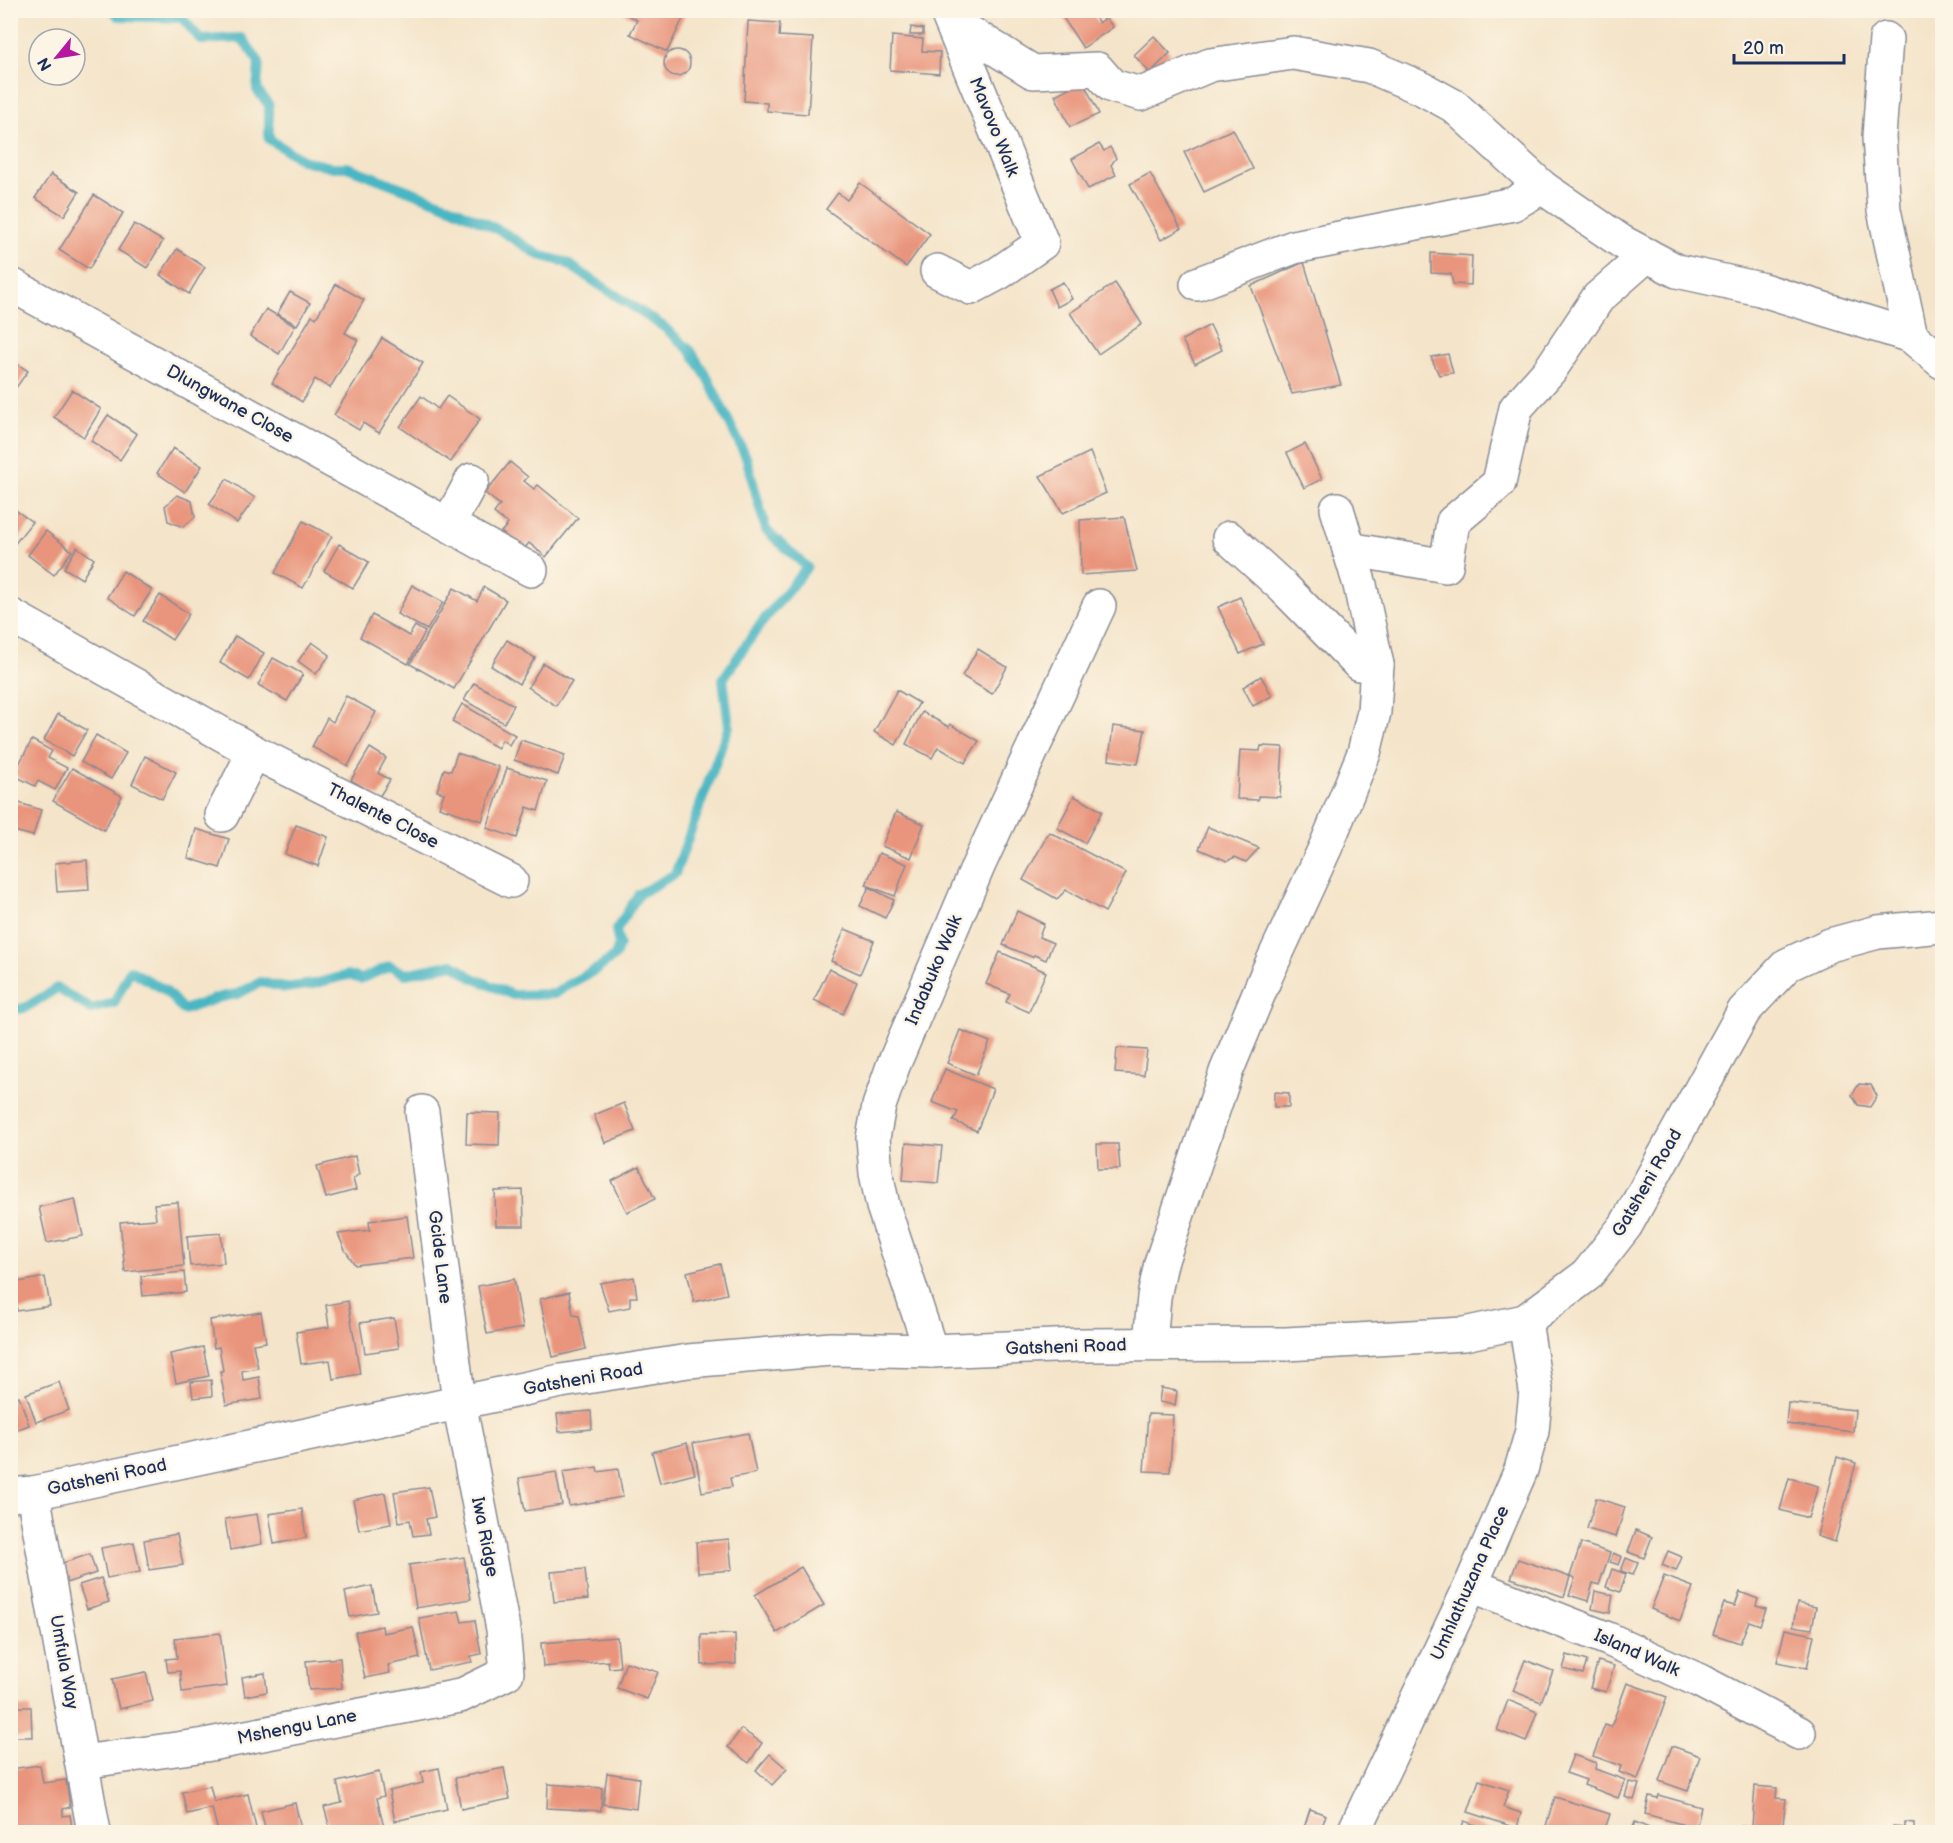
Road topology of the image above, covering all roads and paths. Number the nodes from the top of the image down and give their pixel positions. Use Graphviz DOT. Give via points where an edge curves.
graph roads {
  1 [pos="949,16"];
  2 [pos="1886,39"];
  3 [pos="1542,188"];
  4 [pos="1647,255"];
  5 [pos="937,271"];
  6 [pos="10,284"];
  7 [pos="1197,284"];
  8 [pos="1911,336"];
  9 [pos="1942,362"];
  10 [pos="472,480"];
  11 [pos="1337,509"];
  12 [pos="449,523"];
  13 [pos="1229,538"];
  14 [pos="1349,549"];
  15 [pos="531,570"];
  16 [pos="1099,606"];
  17 [pos="10,615"];
  18 [pos="1377,665"];
  19 [pos="255,752"];
  20 [pos="222,815"];
  21 [pos="511,881"];
  22 [pos="1942,926"];
  23 [pos="422,1112"];
  24 [pos="1525,1321"];
  25 [pos="1150,1344"];
  26 [pos="931,1351"];
  27 [pos="459,1402"];
  28 [pos="22,1494"];
  29 [pos="1471,1584"];
  30 [pos="507,1673"];
  31 [pos="1798,1732"];
  32 [pos="82,1762"];
  33 [pos="94,1833"];
  34 [pos="1354,1833"];
  1 -- 3 [label="street" via="1033,72 1097,69 1112,86 1141,94 1210,65 1293,53 1369,66 1454,106"];
  1 -- 5 [label="street, Mavovo Walk" via="1042,243 971,288"];
  2 -- 8 [label="street" via="1879,137 1884,210"];
  3 -- 4 [label="street"];
  3 -- 7 [label="street" via="1513,204 1294,247"];
  4 -- 8 [label="street" via="1677,271 1760,289"];
  4 -- 14 [label="street" via="1598,298 1550,370 1516,408 1499,483 1453,522 1446,566"];
  6 -- 12 [label="street, Dlungwane Close"];
  8 -- 9 [label="street"];
  10 -- 12 [label="street"];
  11 -- 14 [label="street"];
  12 -- 15 [label="street, Dlungwane Close"];
  13 -- 18 [label="street" via="1359,664"];
  14 -- 18 [label="street"];
  16 -- 26 [label="street, Indabuko Walk" via="979,864 879,1106 873,1138 882,1206"];
  17 -- 19 [label="street, Thalente Close"];
  18 -- 25 [label="street" via="1374,712 1364,753 1226,1072 1161,1263"];
  19 -- 20 [label="street"];
  19 -- 21 [label="street, Thalente Close"];
  22 -- 24 [label="street, Gatsheni Road" via="1878,932 1830,945 1787,965 1744,1011 1626,1225 1587,1275"];
  23 -- 27 [label="street, Gcide Lane"];
  24 -- 25 [label="street, Gatsheni Road" via="1441,1336 1286,1344"];
  24 -- 29 [label="street, Umhlathuzana Place" via="1536,1391 1532,1431 1521,1470"];
  25 -- 26 [label="street, Gatsheni Road"];
  26 -- 27 [label="street, Gatsheni Road" via="831,1349 688,1361"];
  27 -- 28 [label="street, Gatsheni Road"];
  27 -- 30 [label="street, Iwa Ridge"];
  28 -- 32 [label="street, Umfula Way"];
  29 -- 31 [label="street, Island Walk" via="1608,1639"];
  29 -- 34 [label="street, Umhlathuzana Place"];
  30 -- 32 [label="street, Mshengu Lane" via="460,1696 205,1745"];
  32 -- 33 [label="street, Umfula Way"];
}
